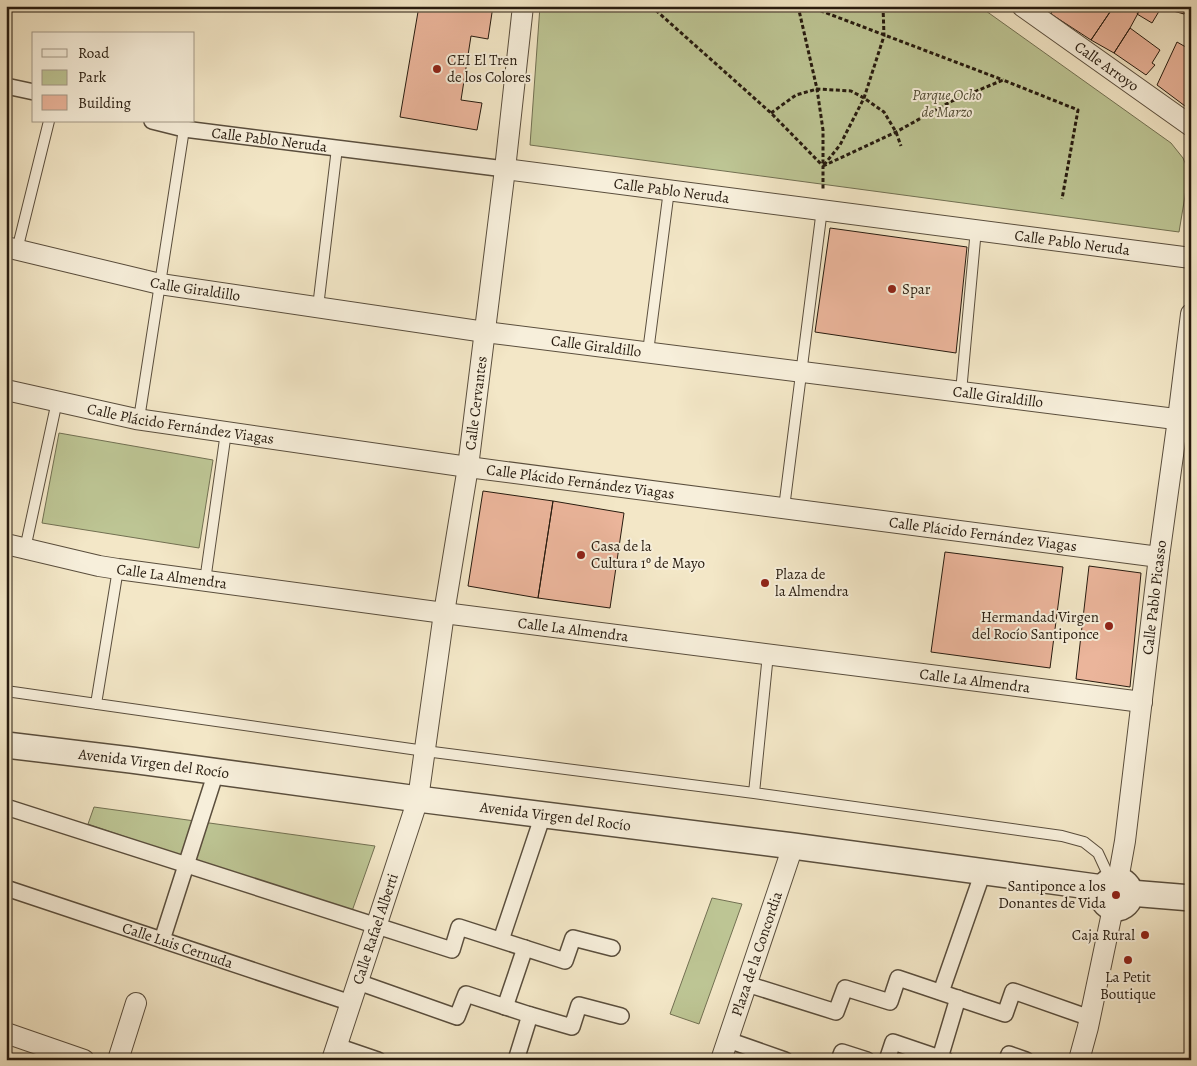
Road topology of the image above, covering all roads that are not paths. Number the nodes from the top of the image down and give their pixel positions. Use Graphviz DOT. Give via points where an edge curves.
graph roads {
  1 [pos="523,6"];
  2 [pos="1022,6"];
  3 [pos="6,86"];
  4 [pos="32,92"];
  5 [pos="49,122"];
  6 [pos="156,122"];
  7 [pos="1191,126"];
  8 [pos="184,129"];
  9 [pos="337,148"];
  10 [pos="505,169"];
  11 [pos="669,190"];
  12 [pos="822,210"];
  13 [pos="976,229"];
  14 [pos="12,249"];
  15 [pos="1191,258"];
  16 [pos="160,284"];
  17 [pos="318,307"];
  18 [pos="1191,314"];
  19 [pos="485,332"];
  20 [pos="648,352"];
  21 [pos="801,372"];
  22 [pos="6,390"];
  23 [pos="961,392"];
  24 [pos="57,401"];
  25 [pos="139,419"];
  26 [pos="1184,420"];
  27 [pos="226,432"];
  28 [pos="468,467"];
  29 [pos="784,508"];
  30 [pos="16,546"];
  31 [pos="1159,558"];
  32 [pos="118,569"];
  33 [pos="205,581"];
  34 [pos="444,613"];
  35 [pos="768,654"];
  36 [pos="6,691"];
  37 [pos="1142,702"];
  38 [pos="96,704"];
  39 [pos="6,745"];
  40 [pos="425,751"];
  41 [pos="216,772"];
  42 [pos="754,793"];
  43 [pos="418,799"];
  44 [pos="6,806"];
  45 [pos="542,815"];
  46 [pos="793,846"];
  47 [pos="186,864"];
  48 [pos="983,872"];
  49 [pos="6,888"];
  50 [pos="1115,890"];
  51 [pos="1191,898"];
  52 [pos="376,926"];
  53 [pos="162,940"];
  54 [pos="501,940"];
  55 [pos="525,948"];
  56 [pos="612,948"];
  57 [pos="358,982"];
  58 [pos="746,984"];
  59 [pos="941,992"];
  60 [pos="958,998"];
  61 [pos="136,1003"];
  62 [pos="351,1004"];
  63 [pos="505,1007"];
  64 [pos="530,1015"];
  65 [pos="621,1016"];
  66 [pos="1090,1018"];
  67 [pos="6,1033"];
  68 [pos="728,1040"];
  69 [pos="334,1053"];
  70 [pos="943,1059"];
  71 [pos="84,1060"];
  72 [pos="118,1060"];
  73 [pos="378,1060"];
  74 [pos="516,1060"];
  75 [pos="721,1060"];
  76 [pos="785,1060"];
  77 [pos="839,1060"];
  78 [pos="866,1060"];
  79 [pos="887,1060"];
  80 [pos="1007,1060"];
  81 [pos="1026,1060"];
  82 [pos="1079,1060"];
  1 -- 10 [label="street, Calle Cervantes"];
  2 -- 7 [label="street, Calle Arroyo"];
  3 -- 4 [label="street"];
  5 -- 14 [label="lane"];
  6 -- 8 [label="street, Calle Pablo Neruda"];
  8 -- 9 [label="street, Calle Pablo Neruda"];
  8 -- 16 [label="lane"];
  9 -- 10 [label="street, Calle Pablo Neruda"];
  9 -- 17 [label="lane"];
  10 -- 11 [label="street, Calle Pablo Neruda"];
  10 -- 19 [label="street, Calle Cervantes"];
  11 -- 12 [label="street, Calle Pablo Neruda"];
  11 -- 20 [label="lane"];
  12 -- 13 [label="street, Calle Pablo Neruda"];
  12 -- 21 [label="lane"];
  13 -- 15 [label="street, Calle Pablo Neruda"];
  13 -- 23 [label="lane"];
  14 -- 16 [label="street, Calle Giraldillo"];
  16 -- 17 [label="street, Calle Giraldillo"];
  16 -- 25 [label="lane"];
  17 -- 19 [label="street, Calle Giraldillo"];
  18 -- 26 [label="street, Calle Pablo Picasso"];
  19 -- 20 [label="street, Calle Giraldillo"];
  19 -- 28 [label="street, Calle Cervantes"];
  20 -- 21 [label="street, Calle Giraldillo"];
  21 -- 23 [label="street, Calle Giraldillo"];
  21 -- 29 [label="lane"];
  22 -- 24 [label="street, Calle Plácido Fernández Viagas"];
  23 -- 26 [label="street, Calle Giraldillo"];
  24 -- 25 [label="street, Calle Plácido Fernández Viagas"];
  24 -- 30 [label="lane"];
  25 -- 27 [label="street, Calle Plácido Fernández Viagas"];
  26 -- 31 [label="street, Calle Pablo Picasso"];
  27 -- 28 [label="street, Calle Plácido Fernández Viagas"];
  27 -- 33 [label="lane"];
  28 -- 29 [label="street, Calle Plácido Fernández Viagas"];
  28 -- 34 [label="street, Calle Cervantes"];
  29 -- 31 [label="street, Calle Plácido Fernández Viagas"];
  30 -- 32 [label="street, Calle La Almendra"];
  31 -- 37 [label="street, Calle Pablo Picasso"];
  32 -- 33 [label="street, Calle La Almendra"];
  32 -- 38 [label="lane"];
  33 -- 34 [label="street, Calle La Almendra"];
  34 -- 35 [label="street, Calle La Almendra"];
  34 -- 40 [label="street, Calle Cervantes"];
  35 -- 37 [label="street, Calle La Almendra"];
  35 -- 42 [label="lane"];
  36 -- 38 [label="lane"];
  37 -- 50 [label="street, Calle Pablo Picasso" via="1125,841"];
  38 -- 40 [label="lane"];
  39 -- 41 [label="street, Avenida Virgen del Rocío"];
  40 -- 42 [label="lane"];
  40 -- 43 [label="street, Calle Cervantes"];
  41 -- 43 [label="street, Avenida Virgen del Rocío"];
  41 -- 47 [label="street"];
  42 -- 50 [label="lane" via="1062,836 1084,842 1098,853"];
  43 -- 45 [label="street, Avenida Virgen del Rocío"];
  43 -- 52 [label="street, Calle Rafael Alberti"];
  44 -- 47 [label="street"];
  45 -- 46 [label="street, Avenida Virgen del Rocío"];
  45 -- 54 [label="street"];
  46 -- 48 [label="street, Avenida Virgen del Rocío"];
  46 -- 58 [label="street, Plaza de la Concordia"];
  47 -- 52 [label="street"];
  47 -- 53 [label="street"];
  48 -- 50 [label="street, Avenida Virgen del Rocío"];
  48 -- 59 [label="street"];
  49 -- 53 [label="street, Calle Luis Cernuda"];
  50 -- 51 [label="street, Avenida Virgen del Rocío"];
  50 -- 66 [label="street, Calle Pablo Picasso"];
  52 -- 54 [label="street" via="452,950 459,927"];
  52 -- 57 [label="street, Calle Rafael Alberti"];
  53 -- 62 [label="street, Calle Luis Cernuda"];
  54 -- 55 [label="street"];
  55 -- 56 [label="street" via="565,961 573,938"];
  55 -- 63 [label="street"];
  57 -- 62 [label="street, Calle Rafael Alberti"];
  57 -- 63 [label="street" via="458,1017 466,994"];
  58 -- 59 [label="street" via="836,1012 845,988 890,1002 898,978"];
  58 -- 68 [label="street, Plaza de la Concordia"];
  59 -- 60 [label="street"];
  60 -- 66 [label="street" via="1005,1014 1013,991"];
  60 -- 70 [label="street"];
  61 -- 72 [label="street"];
  62 -- 69 [label="street, Calle Rafael Alberti"];
  63 -- 64 [label="street"];
  64 -- 65 [label="street" via="572,1027 579,1005"];
  64 -- 74 [label="street"];
  66 -- 82 [label="street, Calle Pablo Picasso"];
  67 -- 71 [label="street"];
  68 -- 75 [label="street, Plaza de la Concordia"];
  68 -- 76 [label="street"];
  69 -- 73 [label="street"];
  70 -- 79 [label="street" via="893,1042"];
  77 -- 78 [label="street" via="842,1052"];
  80 -- 81 [label="street" via="1009,1054"];
}
